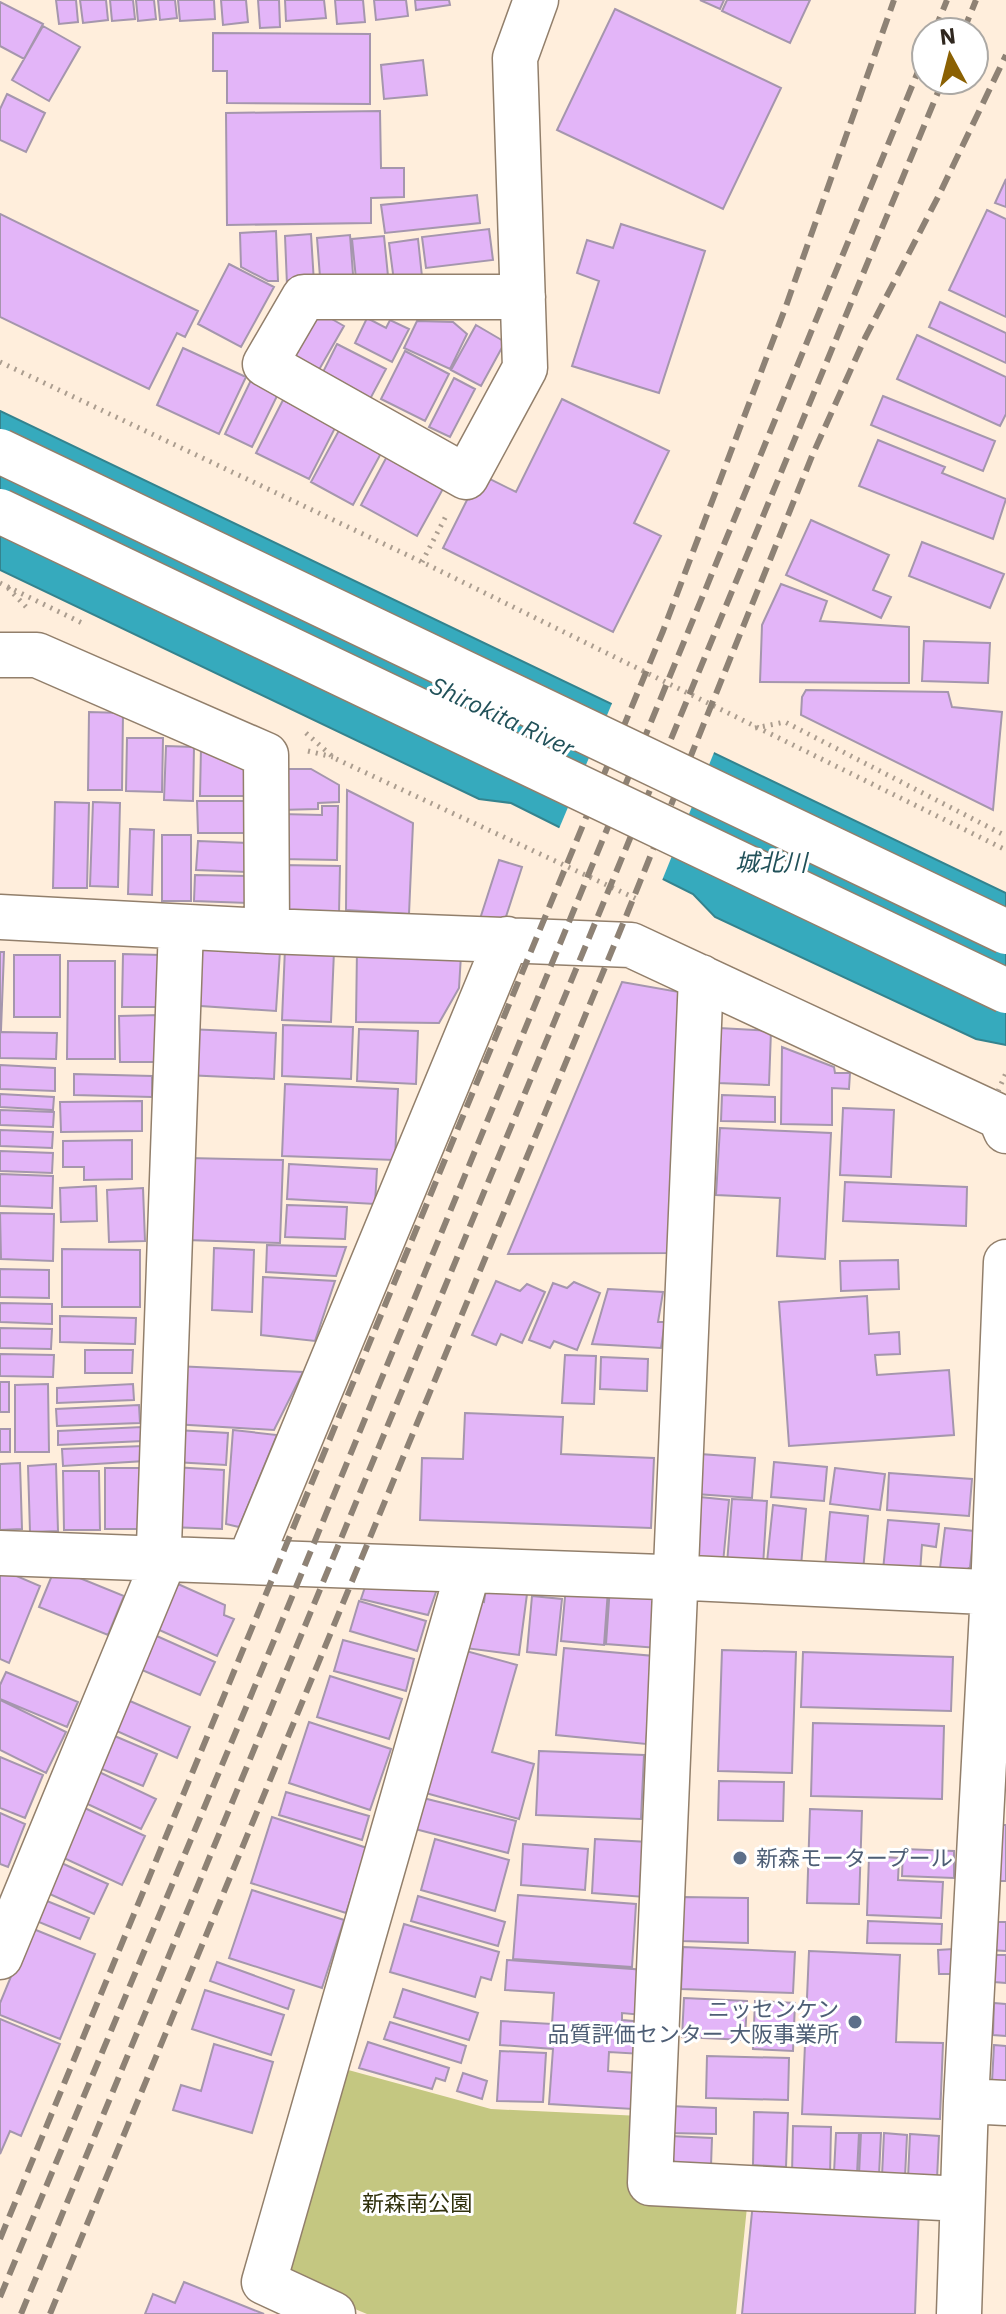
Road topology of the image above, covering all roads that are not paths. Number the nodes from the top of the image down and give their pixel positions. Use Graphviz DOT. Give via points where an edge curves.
graph roads {
  1 [pos="536,0"];
  2 [pos="523,297"];
  3 [pos="0,451"];
  4 [pos="0,511"];
  5 [pos="0,655"];
  6 [pos="0,917"];
  7 [pos="181,927"];
  8 [pos="267,931"];
  9 [pos="1006,932"];
  10 [pos="507,939"];
  11 [pos="701,977"];
  12 [pos="1006,991"];
  13 [pos="1002,1111"];
  14 [pos="1006,1262"];
  15 [pos="1003,1413"];
  16 [pos="0,1553"];
  17 [pos="164,1560"];
  18 [pos="249,1562"];
  19 [pos="468,1571"];
  20 [pos="677,1578"];
  21 [pos="999,1592"];
  22 [pos="0,1957"];
  23 [pos="986,2102"];
  24 [pos="962,2199"];
  25 [pos="333,2314"];
  26 [pos="959,2314"];
  1 -- 2 [label="main road" via="515,58"];
  2 -- 2 [label="main road" via="525,368 466,477 265,364 304,297"];
  3 -- 9 [label="main road, bridge"];
  4 -- 12 [label="main road, bridge"];
  5 -- 8 [label="main road" via="37,655 266,755"];
  6 -- 7 [label="main road"];
  7 -- 8 [label="main road"];
  7 -- 17 [label="main road" via="159,1546"];
  8 -- 10 [label="main road"];
  10 -- 11 [label="main road" via="631,945"];
  10 -- 18 [label="main road"];
  11 -- 13 [label="main road" via="1000,1117"];
  11 -- 20 [label="main road"];
  14 -- 15 [label="main road"];
  15 -- 21 [label="main road"];
  16 -- 17 [label="main road"];
  17 -- 18 [label="main road"];
  17 -- 22 [label="main road"];
  18 -- 19 [label="main road"];
  19 -- 20 [label="main road"];
  19 -- 25 [label="main road" via="264,2282"];
  20 -- 21 [label="main road"];
  20 -- 24 [label="main road" via="650,2183"];
  21 -- 23 [label="main road"];
  23 -- 24 [label="main road"];
  24 -- 26 [label="main road"];
}
